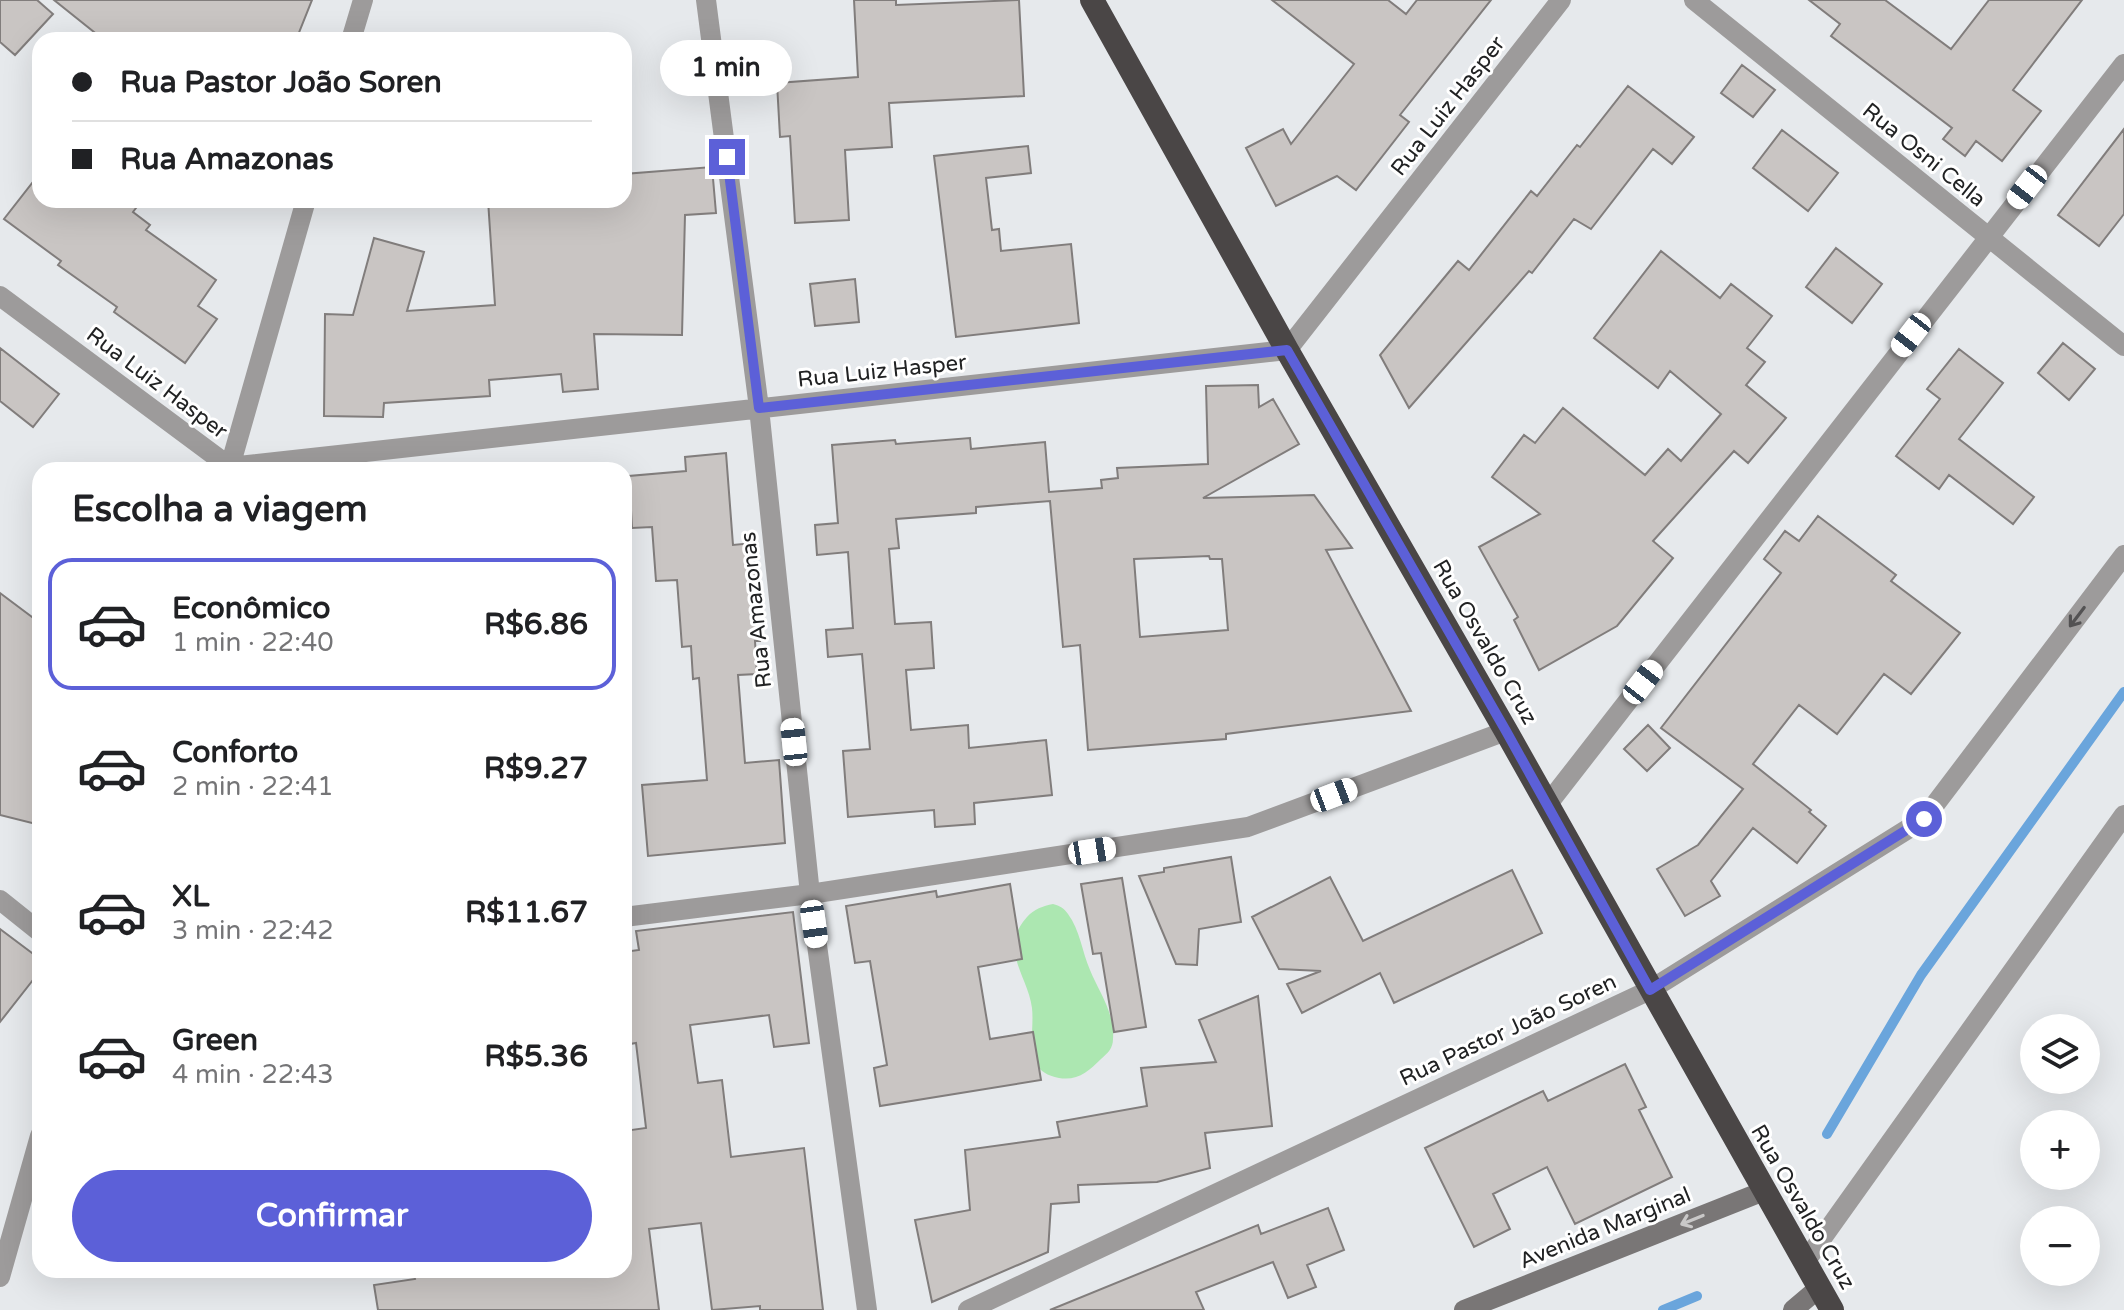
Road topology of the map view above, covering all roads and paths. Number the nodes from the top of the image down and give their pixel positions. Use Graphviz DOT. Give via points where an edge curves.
graph roads {
  1 [pos="363,0"];
  2 [pos="706,0"];
  3 [pos="1092,0"];
  4 [pos="1561,0"];
  5 [pos="1694,0"];
  6 [pos="353,32"];
  7 [pos="2124,64"];
  8 [pos="304,208"];
  9 [pos="1988,237"];
  10 [pos="0,296"];
  11 [pos="2124,346"];
  12 [pos="1287,350"];
  13 [pos="759,408"];
  14 [pos="221,462"];
  15 [pos="232,462"];
  16 [pos="291,462"];
  17 [pos="2124,555"];
  18 [pos="1506,731"];
  19 [pos="1547,805"];
  20 [pos="2124,815"];
  21 [pos="810,894"];
  22 [pos="0,900"];
  23 [pos="632,916"];
  24 [pos="32,926"];
  25 [pos="1650,990"];
  26 [pos="32,1164"];
  27 [pos="1764,1191"];
  28 [pos="1805,1262"];
  29 [pos="0,1277"];
  30 [pos="1819,1288"];
  31 [pos="867,1310"];
  32 [pos="968,1310"];
  33 [pos="1464,1310"];
  34 [pos="1793,1310"];
  35 [pos="1832,1310"];
  1 -- 6 [label="street"];
  2 -- 13 [label="street, Rua Amazonas"];
  3 -- 12 [label="highway, Rua Osvaldo Cruz"];
  4 -- 12 [label="street, Rua Luiz Hasper"];
  5 -- 9 [label="street, Rua Osni Cella"];
  7 -- 9 [label="street"];
  8 -- 15 [label="street"];
  9 -- 11 [label="street, Rua Osni Cella"];
  9 -- 19 [label="street"];
  10 -- 14 [label="street, Rua Luiz Hasper"];
  12 -- 13 [label="street, Rua Luiz Hasper"];
  12 -- 18 [label="highway, Rua Osvaldo Cruz"];
  13 -- 16 [label="street, Rua Luiz Hasper"];
  13 -- 21 [label="street, Rua Amazonas"];
  17 -- 25 [label="street, Rua Pastor João Soren, one-way" via="1924,819"];
  18 -- 19 [label="highway, Rua Osvaldo Cruz"];
  18 -- 21 [label="street" via="1248,827"];
  19 -- 25 [label="highway, Rua Osvaldo Cruz"];
  20 -- 28 [label="street"];
  21 -- 23 [label="street"];
  21 -- 31 [label="street, Rua Amazonas"];
  22 -- 24 [label="street"];
  25 -- 27 [label="highway, Rua Osvaldo Cruz"];
  25 -- 32 [label="street, Rua Pastor João Soren"];
  26 -- 29 [label="street"];
  27 -- 28 [label="highway, Rua Osvaldo Cruz"];
  27 -- 33 [label="street, Avenida Marginal, one-way"];
  28 -- 30 [label="highway, Rua Osvaldo Cruz"];
  30 -- 34 [label="street"];
  30 -- 35 [label="highway, Rua Osvaldo Cruz"];
}
